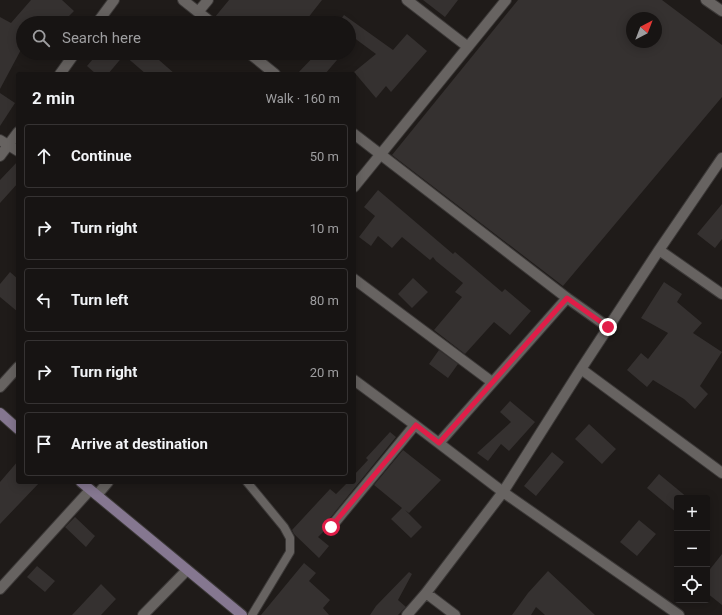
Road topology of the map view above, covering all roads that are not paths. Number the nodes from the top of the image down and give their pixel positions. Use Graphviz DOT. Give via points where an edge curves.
graph roads {
  1 [pos="114,0"];
  2 [pos="183,0"];
  3 [pos="208,0"];
  4 [pos="407,0"];
  5 [pos="506,0"];
  6 [pos="706,0"];
  7 [pos="722,11"];
  8 [pos="198,12"];
  9 [pos="103,16"];
  10 [pos="203,16"];
  11 [pos="468,47"];
  12 [pos="71,60"];
  13 [pos="258,60"];
  14 [pos="62,72"];
  15 [pos="273,72"];
  16 [pos="16,133"];
  17 [pos="356,135"];
  18 [pos="4,142"];
  19 [pos="16,150"];
  20 [pos="381,154"];
  21 [pos="0,156"];
  22 [pos="722,158"];
  23 [pos="356,185"];
  24 [pos="659,250"];
  25 [pos="356,280"];
  26 [pos="722,294"];
  27 [pos="567,298"];
  28 [pos="608,327"];
  29 [pos="16,369"];
  30 [pos="581,370"];
  31 [pos="356,381"];
  32 [pos="492,382"];
  33 [pos="0,387"];
  34 [pos="0,413"];
  35 [pos="416,425"];
  36 [pos="16,427"];
  37 [pos="439,443"];
  38 [pos="722,473"];
  39 [pos="83,484"];
  40 [pos="105,484"];
  41 [pos="249,484"];
  42 [pos="93,492"];
  43 [pos="503,492"];
  44 [pos="331,527"];
  45 [pos="186,570"];
  46 [pos="0,589"];
  47 [pos="426,593"];
  48 [pos="143,615"];
  49 [pos="242,615"];
  50 [pos="252,615"];
  51 [pos="407,615"];
  52 [pos="455,615"];
  53 [pos="679,615"];
  1 -- 9 [label="street"];
  2 -- 8 [label="street"];
  3 -- 8 [label="street"];
  4 -- 11 [label="street"];
  5 -- 11 [label="street"];
  6 -- 7 [label="street"];
  8 -- 10 [label="street"];
  11 -- 20 [label="street"];
  12 -- 14 [label="street"];
  13 -- 15 [label="street"];
  16 -- 18 [label="street"];
  17 -- 20 [label="street"];
  18 -- 19 [label="street"];
  18 -- 21 [label="street"];
  20 -- 23 [label="street"];
  20 -- 27 [label="street"];
  22 -- 24 [label="street"];
  24 -- 26 [label="street"];
  24 -- 28 [label="street"];
  25 -- 32 [label="street"];
  27 -- 28 [label="street"];
  27 -- 32 [label="street"];
  28 -- 30 [label="street"];
  29 -- 33 [label="street"];
  30 -- 38 [label="street"];
  30 -- 43 [label="street"];
  31 -- 35 [label="street"];
  32 -- 37 [label="street"];
  34 -- 36 [label="street"];
  35 -- 37 [label="street"];
  35 -- 44 [label="street"];
  37 -- 43 [label="street"];
  39 -- 42 [label="street"];
  40 -- 42 [label="street"];
  41 -- 50 [label="lane" via="284,526 290,538 290,552"];
  42 -- 45 [label="street"];
  42 -- 46 [label="street"];
  43 -- 47 [label="street"];
  43 -- 53 [label="street"];
  45 -- 48 [label="street"];
  45 -- 49 [label="street"];
  47 -- 51 [label="street"];
  47 -- 52 [label="street"];
}
